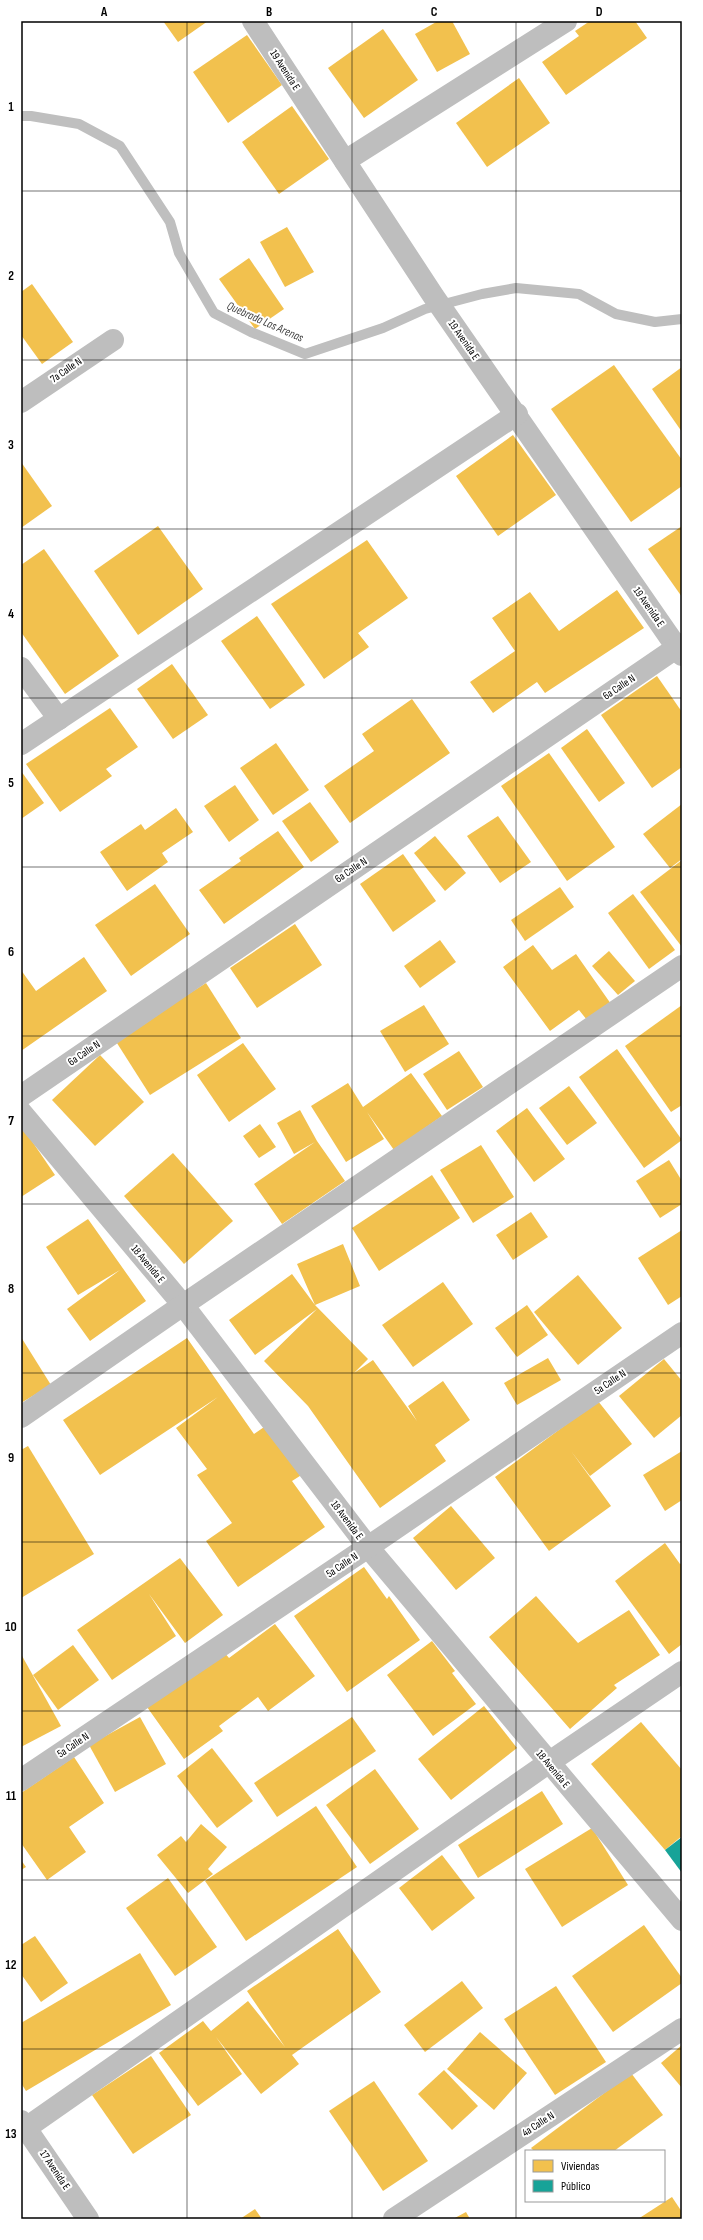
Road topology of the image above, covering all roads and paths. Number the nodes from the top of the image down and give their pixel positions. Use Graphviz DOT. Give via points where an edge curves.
graph roads {
  1 [pos="253,21"];
  2 [pos="566,21"];
  3 [pos="345,161"];
  4 [pos="112,340"];
  5 [pos="21,402"];
  6 [pos="517,414"];
  7 [pos="680,649"];
  8 [pos="21,668"];
  9 [pos="59,719"];
  10 [pos="21,744"];
  11 [pos="682,966"];
  12 [pos="21,1096"];
  13 [pos="21,1112"];
  14 [pos="183,1305"];
  15 [pos="682,1333"];
  16 [pos="21,1417"];
  17 [pos="368,1547"];
  18 [pos="682,1672"];
  19 [pos="548,1763"];
  20 [pos="21,1780"];
  21 [pos="682,1920"];
  22 [pos="682,2029"];
  23 [pos="23,2125"];
  24 [pos="88,2219"];
  25 [pos="394,2219"];
  1 -- 3 [label="street, 19 Avenida E"];
  2 -- 3 [label="street"];
  3 -- 6 [label="street, 19 Avenida E" via="434,297"];
  4 -- 5 [label="street, 7a Calle N"];
  6 -- 7 [label="street, 19 Avenida E"];
  6 -- 9 [label="street"];
  7 -- 12 [label="street, 6a Calle N"];
  8 -- 9 [label="street"];
  9 -- 10 [label="street"];
  11 -- 14 [label="street"];
  13 -- 14 [label="street, 18 Avenida E"];
  14 -- 16 [label="street"];
  14 -- 17 [label="street, 18 Avenida E"];
  15 -- 17 [label="street, 5a Calle N"];
  17 -- 19 [label="street, 18 Avenida E"];
  17 -- 20 [label="street, 5a Calle N"];
  18 -- 19 [label="street"];
  19 -- 21 [label="street, 18 Avenida E"];
  19 -- 23 [label="street"];
  22 -- 25 [label="street, 4a Calle N"];
  23 -- 24 [label="street, 17 Avenida E"];
}
